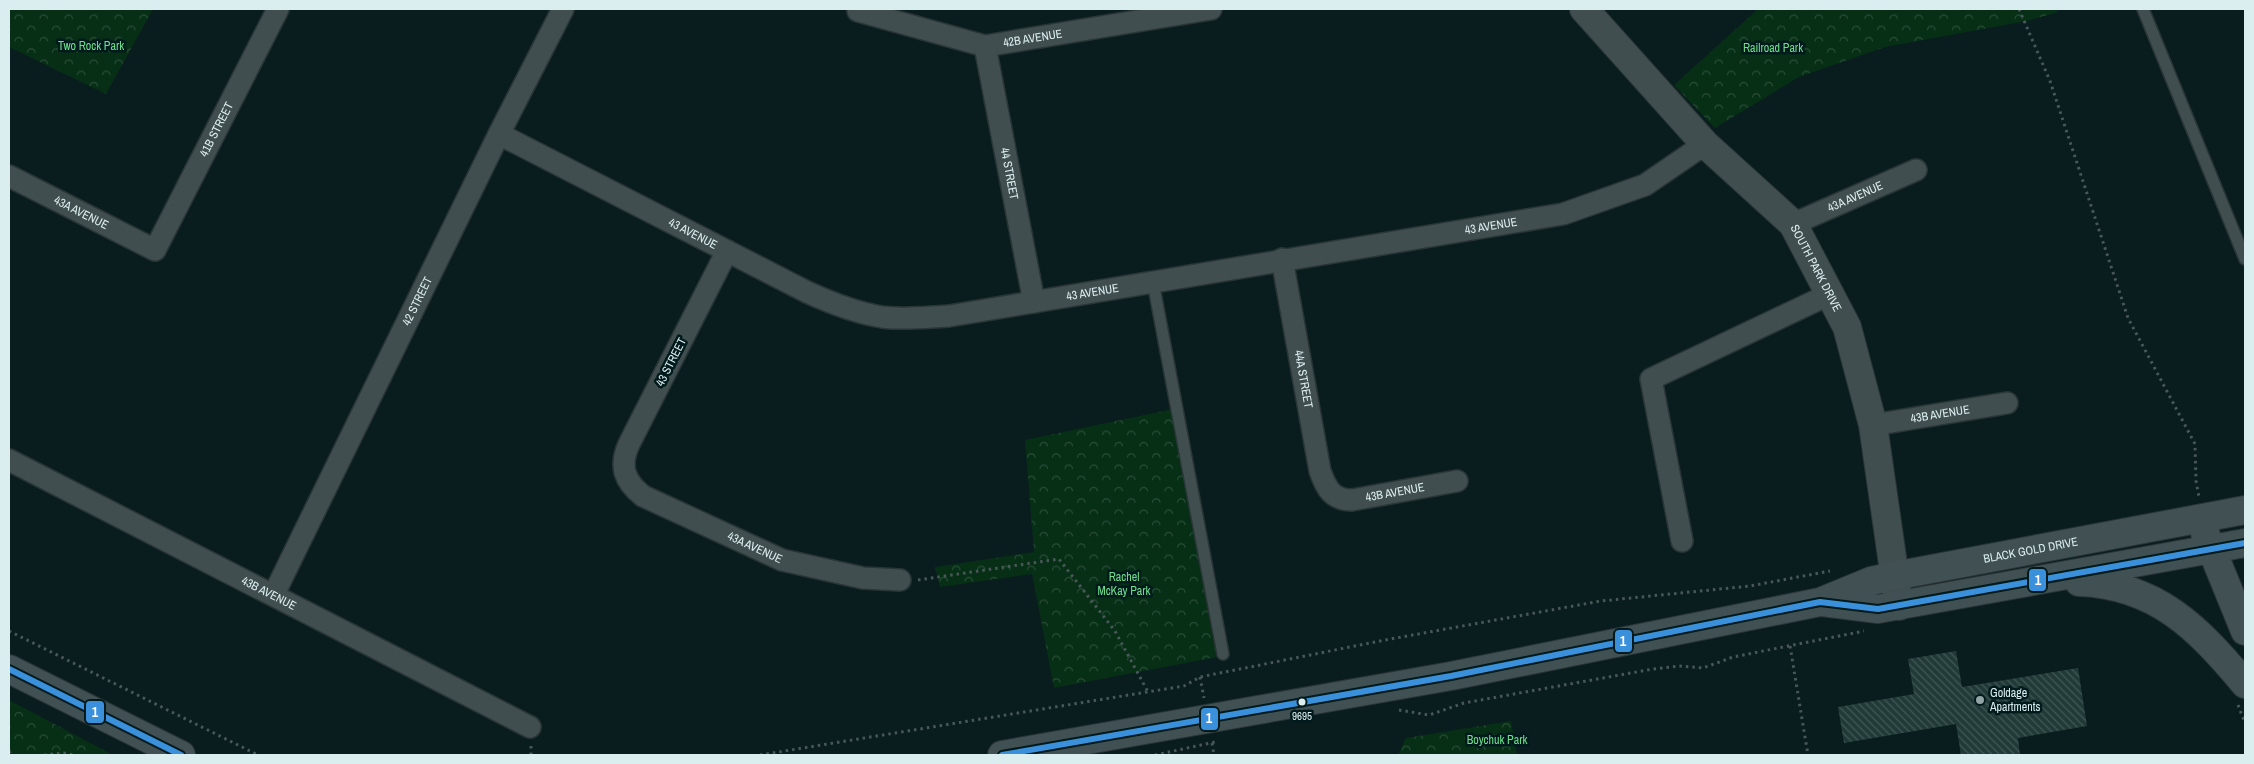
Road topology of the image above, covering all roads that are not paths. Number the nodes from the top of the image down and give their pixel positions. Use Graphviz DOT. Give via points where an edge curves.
graph roads {
  1 [pos="278,9"];
  2 [pos="563,9"];
  3 [pos="1211,9"];
  4 [pos="1584,9"];
  5 [pos="2143,9"];
  6 [pos="858,11"];
  7 [pos="985,46"];
  8 [pos="499,134"];
  9 [pos="1705,144"];
  10 [pos="1916,170"];
  11 [pos="9,176"];
  12 [pos="1793,224"];
  13 [pos="155,250"];
  14 [pos="727,251"];
  15 [pos="1282,259"];
  16 [pos="2245,259"];
  17 [pos="1153,282"];
  18 [pos="1830,294"];
  19 [pos="1034,302"];
  20 [pos="2007,404"];
  21 [pos="1873,425"];
  22 [pos="9,460"];
  23 [pos="624,475"];
  24 [pos="1457,481"];
  25 [pos="1333,496"];
  26 [pos="2245,510"];
  27 [pos="2200,512"];
  28 [pos="1682,541"];
  29 [pos="2245,542"];
  30 [pos="2212,549"];
  31 [pos="1894,576"];
  32 [pos="900,580"];
  33 [pos="2045,580"];
  34 [pos="274,594"];
  35 [pos="1820,602"];
  36 [pos="1899,606"];
  37 [pos="2245,631"];
  38 [pos="1224,654"];
  39 [pos="9,669"];
  40 [pos="2240,690"];
  41 [pos="530,727"];
  42 [pos="181,755"];
  43 [pos="1002,755"];
  1 -- 13 [label="street, 41B STREET"];
  2 -- 8 [label="street, 42 STREET"];
  3 -- 7 [label="street, 42B AVENUE"];
  4 -- 9 [label="street, SOUTH PARK DRIVE"];
  5 -- 16 [label="lane"];
  6 -- 7 [label="street, 42B AVENUE"];
  7 -- 19 [label="street, 44 STREET"];
  8 -- 14 [label="street, 43 AVENUE"];
  8 -- 34 [label="street, 42 STREET"];
  9 -- 12 [label="street, SOUTH PARK DRIVE"];
  9 -- 15 [label="street, 43 AVENUE" via="1645,185 1563,214"];
  10 -- 12 [label="street, 43A AVENUE"];
  11 -- 13 [label="street, 43A AVENUE"];
  12 -- 18 [label="street, SOUTH PARK DRIVE"];
  14 -- 19 [label="street, 43 AVENUE" via="821,298 882,317 949,316"];
  14 -- 23 [label="street, 43 STREET" via="629,444 624,455"];
  15 -- 17 [label="street, 43 AVENUE"];
  15 -- 25 [label="street, 44A STREET" via="1320,471"];
  17 -- 19 [label="street, 43 AVENUE"];
  17 -- 38 [label="lane"];
  18 -- 21 [label="street, SOUTH PARK DRIVE" via="1847,327"];
  18 -- 28 [label="street" via="1651,379"];
  20 -- 21 [label="street, 43B AVENUE"];
  21 -- 31 [label="street, SOUTH PARK DRIVE"];
  22 -- 34 [label="street, 43B AVENUE"];
  23 -- 32 [label="street, 43A AVENUE" via="643,496 782,560 863,578"];
  24 -- 25 [label="street, 43B AVENUE" via="1352,500"];
  26 -- 27 [label="main road, BLACK GOLD DRIVE"];
  27 -- 30 [label="main road"];
  27 -- 31 [label="main road, BLACK GOLD DRIVE"];
  29 -- 30 [label="main road, BLACK GOLD DRIVE"];
  30 -- 33 [label="main road, BLACK GOLD DRIVE"];
  30 -- 37 [label="main road"];
  31 -- 35 [label="main road, BLACK GOLD DRIVE" via="1871,581"];
  31 -- 36 [label="street, SOUTH PARK DRIVE"];
  33 -- 36 [label="main road, BLACK GOLD DRIVE"];
  33 -- 40 [label="main road" via="2108,585 2160,603 2205,637"];
  34 -- 41 [label="street, 43B AVENUE"];
  35 -- 36 [label="main road, BLACK GOLD DRIVE" via="1878,610"];
  35 -- 43 [label="main road, BLACK GOLD DRIVE" via="1452,676"];
  39 -- 42 [label="main road"];
}
